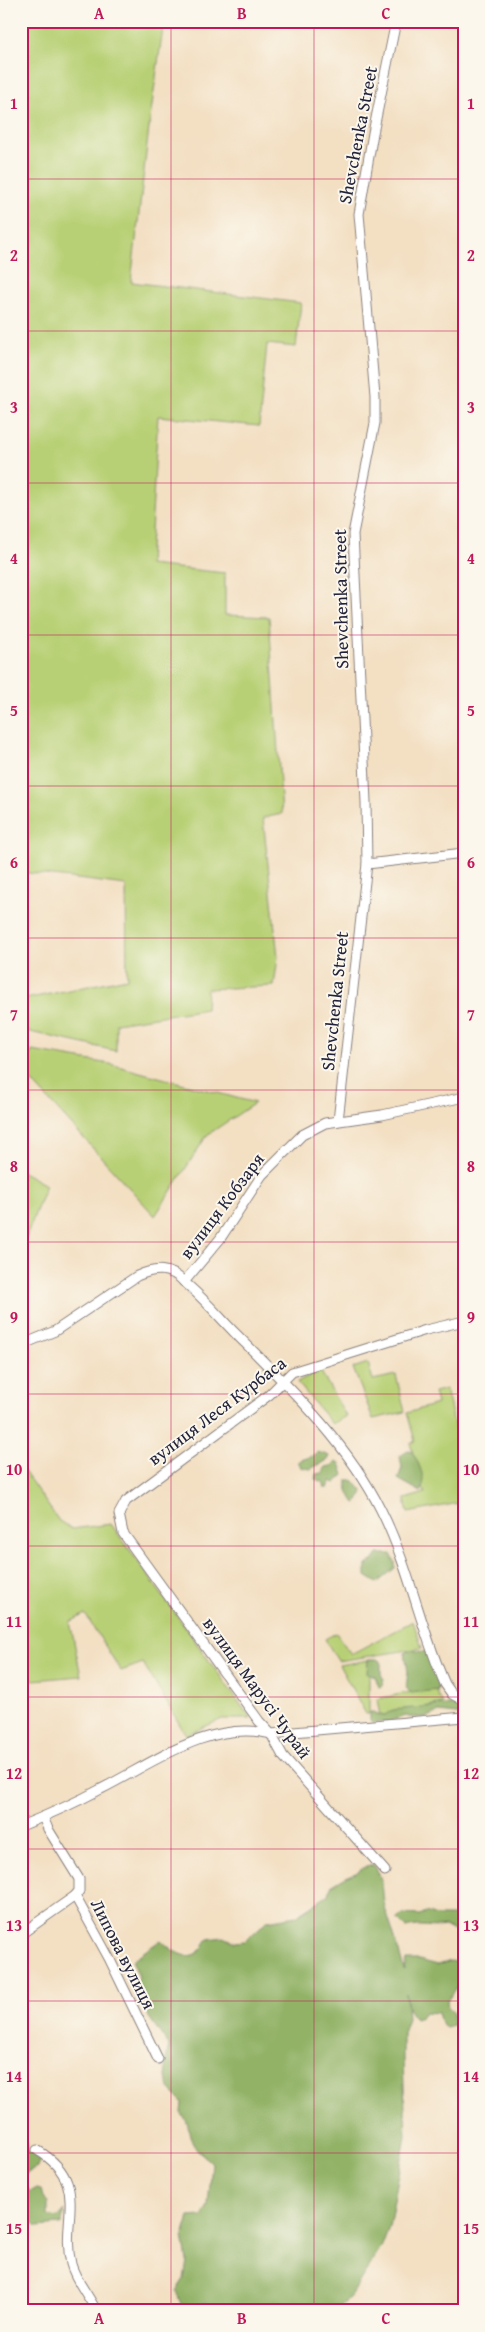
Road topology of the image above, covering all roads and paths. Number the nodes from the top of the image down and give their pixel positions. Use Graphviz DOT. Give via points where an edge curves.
graph roads {
  1 [pos="396,21"];
  2 [pos="464,853"];
  3 [pos="367,864"];
  4 [pos="464,1097"];
  5 [pos="338,1121"];
  6 [pos="184,1282"];
  7 [pos="464,1321"];
  8 [pos="21,1345"];
  9 [pos="284,1380"];
  10 [pos="119,1514"];
  11 [pos="464,1701"];
  12 [pos="464,1717"];
  13 [pos="271,1734"];
  14 [pos="43,1816"];
  15 [pos="21,1826"];
  16 [pos="385,1871"];
  17 [pos="75,1896"];
  18 [pos="21,1934"];
  19 [pos="158,2059"];
  20 [pos="37,2150"];
  21 [pos="94,2311"];
  1 -- 3 [label="street, Shevchenka Street" via="359,214 375,397 375,423 353,534"];
  2 -- 3 [label="street"];
  3 -- 5 [label="street, Shevchenka Street"];
  4 -- 5 [label="street, вулиця Кобзаря"];
  5 -- 6 [label="street, вулиця Кобзаря" via="325,1123 302,1136 278,1157 262,1175 220,1239"];
  6 -- 8 [label="street, вулиця Кобзаря" via="176,1274 161,1269 148,1272 55,1331"];
  6 -- 9 [label="street"];
  7 -- 9 [label="street, вулиця Леся Курбаса" via="315,1364 292,1372"];
  9 -- 10 [label="street, вулиця Леся Курбаса" via="261,1401 126,1501"];
  9 -- 11 [label="street" via="367,1485 406,1569 445,1684 452,1694"];
  10 -- 13 [label="street, вулиця Марусі Чурай" via="123,1533"];
  12 -- 13 [label="street"];
  13 -- 14 [label="street" via="237,1731 202,1740 169,1752 102,1789"];
  13 -- 16 [label="street, вулиця Марусі Чурай" via="283,1756"];
  14 -- 15 [label="street"];
  14 -- 17 [label="street" via="79,1879 79,1891"];
  17 -- 18 [label="street, Липова вулиця"];
  17 -- 19 [label="street, Липова вулиця"];
  20 -- 21 [label="street" via="52,2159 68,2185 72,2200 68,2243 72,2265"];
}
